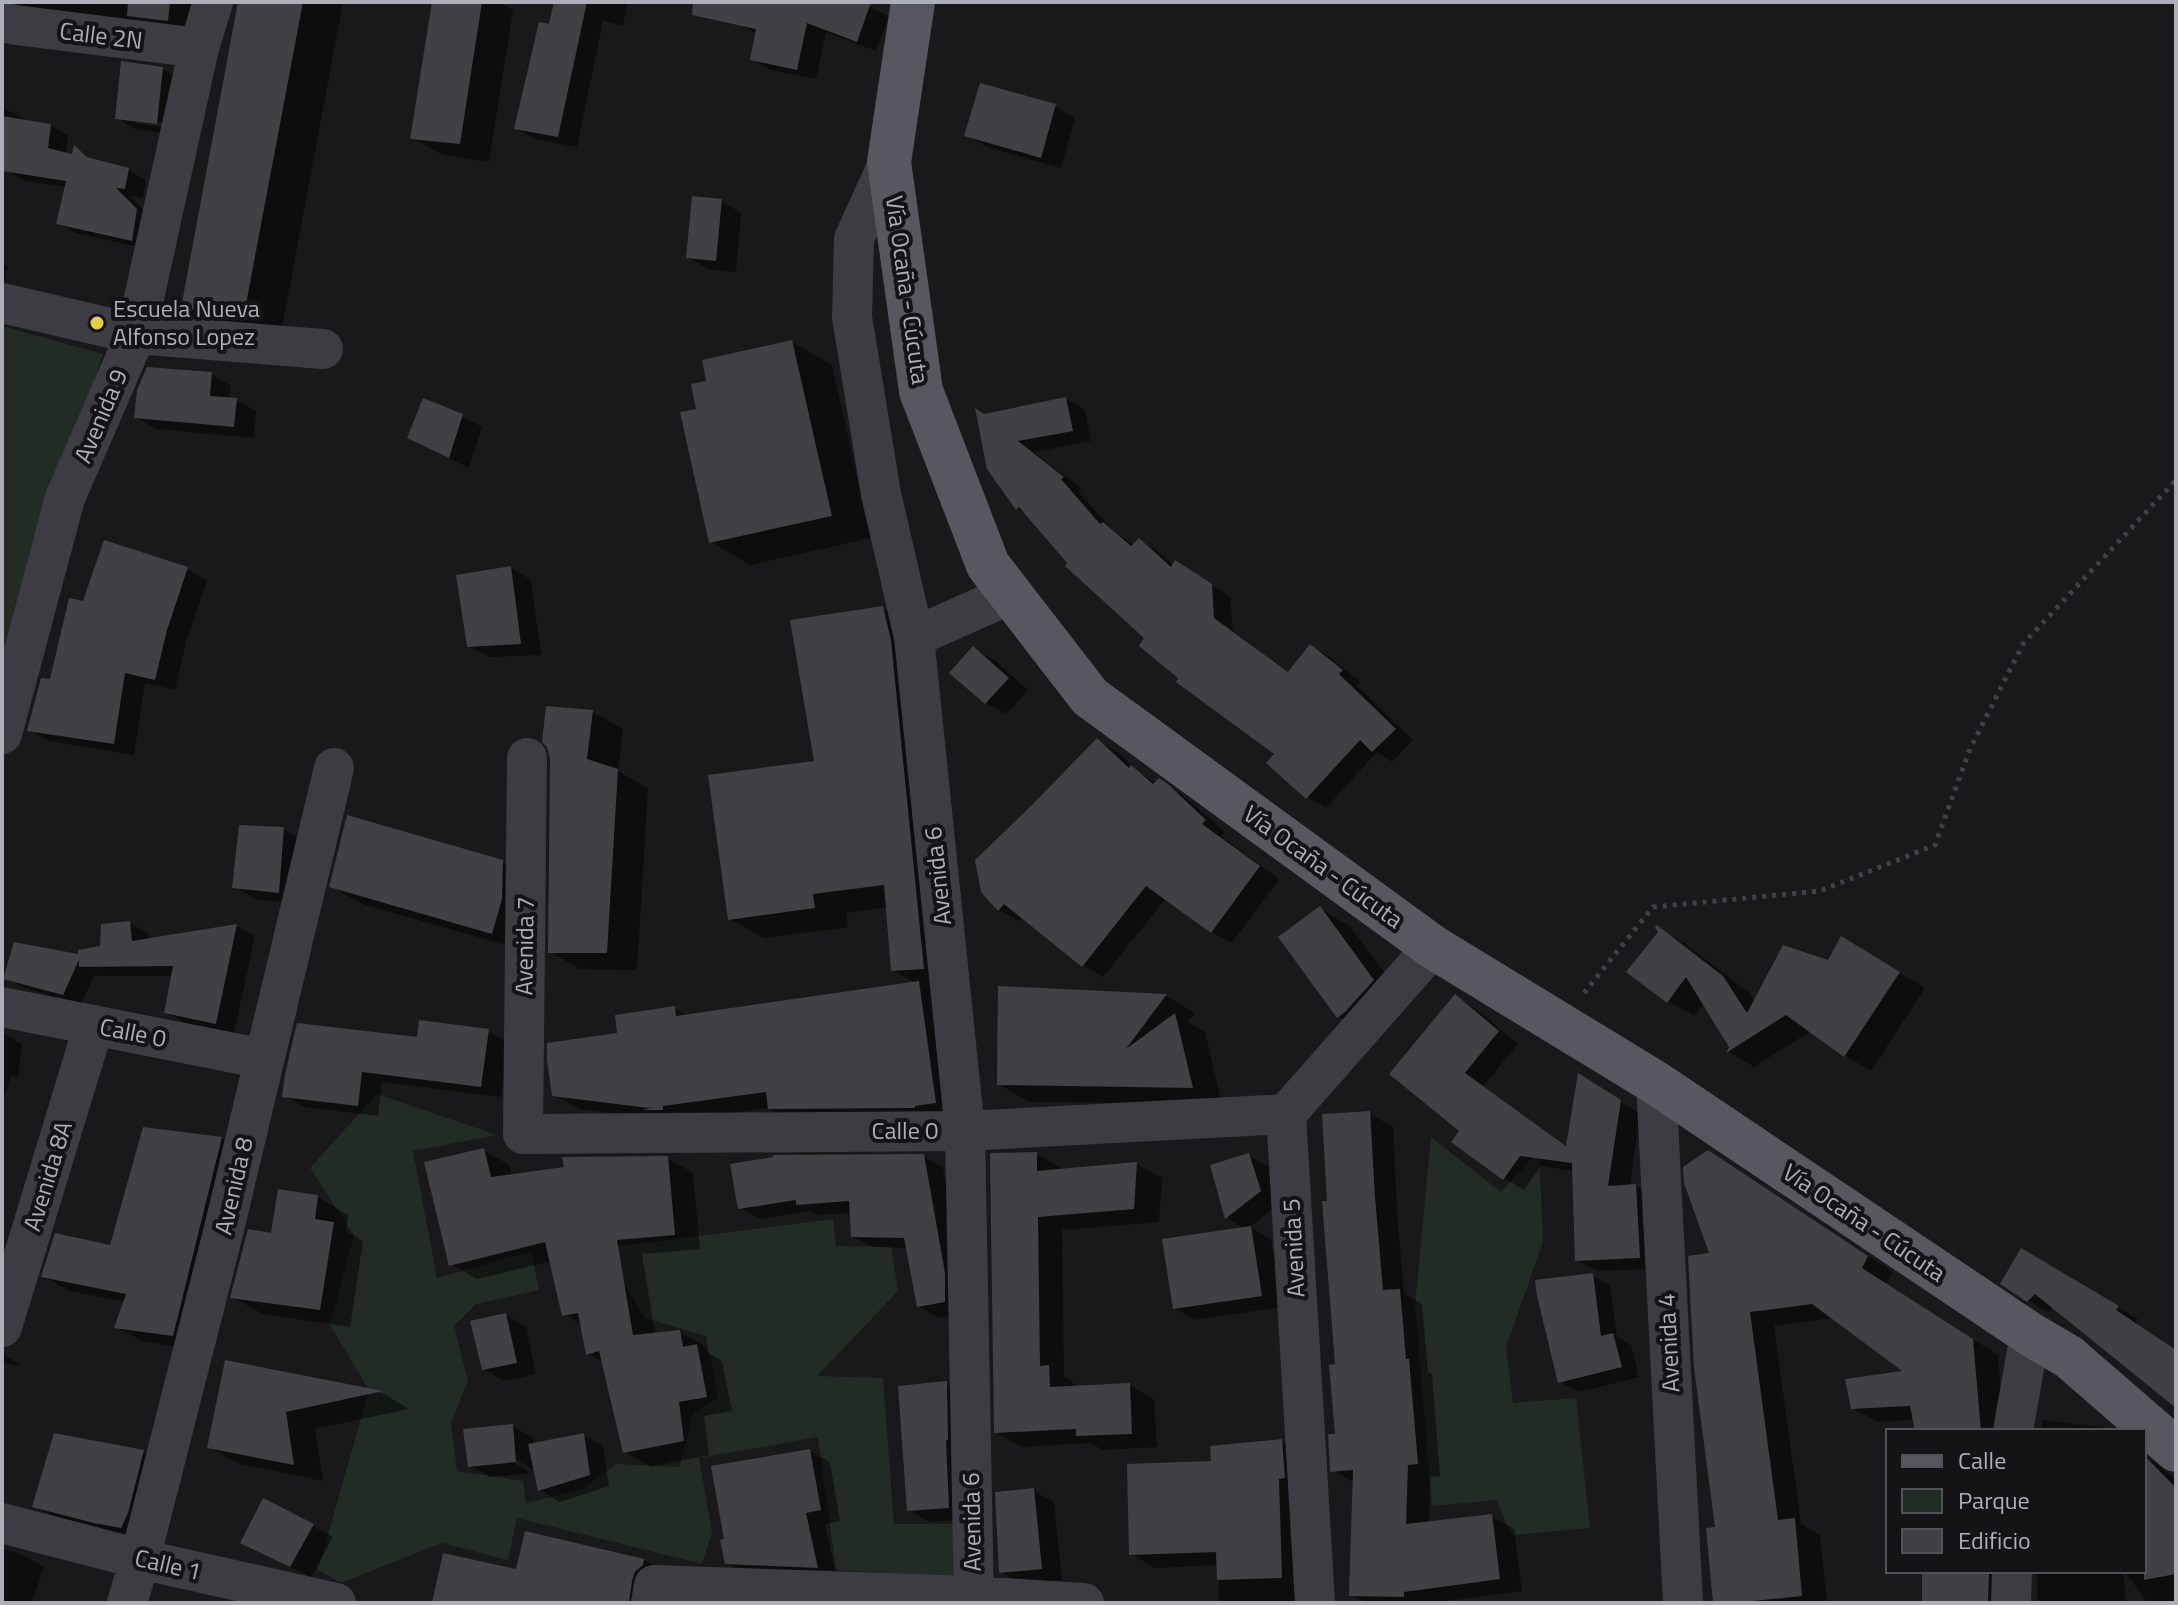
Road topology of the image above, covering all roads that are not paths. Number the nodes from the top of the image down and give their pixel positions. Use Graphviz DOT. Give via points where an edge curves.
graph roads {
  1 [pos="213,2"];
  2 [pos="913,2"];
  3 [pos="2,22"];
  4 [pos="199,48"];
  5 [pos="889,162"];
  6 [pos="2,303"];
  7 [pos="136,334"];
  8 [pos="323,349"];
  9 [pos="1011,594"];
  10 [pos="914,637"];
  11 [pos="2,734"];
  12 [pos="527,758"];
  13 [pos="334,768"];
  14 [pos="1433,947"];
  15 [pos="2,1007"];
  16 [pos="94,1025"];
  17 [pos="264,1059"];
  18 [pos="1656,1083"];
  19 [pos="1286,1114"];
  20 [pos="965,1131"];
  21 [pos="523,1134"];
  22 [pos="2,1327"];
  23 [pos="2030,1334"];
  24 [pos="2013,1429"];
  25 [pos="2176,1450"];
  26 [pos="2,1523"];
  27 [pos="140,1559"];
  28 [pos="2012,1573"];
  29 [pos="652,1594"];
  30 [pos="974,1599"];
  31 [pos="127,1603"];
  32 [pos="336,1603"];
  33 [pos="1084,1603"];
  34 [pos="1315,1603"];
  35 [pos="1683,1603"];
  36 [pos="2011,1603"];
  1 -- 4 [label="street, Avenida 9"];
  2 -- 5 [label="main road, Vía Ocaña - Cúcuta"];
  3 -- 4 [label="street, Calle 2N"];
  4 -- 7 [label="street, Avenida 9"];
  5 -- 9 [label="main road, Vía Ocaña - Cúcuta" via="921,391 988,565"];
  5 -- 10 [label="street, Avenida 6" via="854,239 852,317 881,494"];
  6 -- 7 [label="street"];
  7 -- 8 [label="street"];
  7 -- 11 [label="street, Avenida 9" via="65,498"];
  9 -- 10 [label="street"];
  9 -- 14 [label="main road, Vía Ocaña - Cúcuta" via="1090,697"];
  10 -- 20 [label="street, Avenida 6"];
  12 -- 21 [label="street, Avenida 7"];
  13 -- 17 [label="street, Avenida 8"];
  14 -- 18 [label="main road, Vía Ocaña - Cúcuta"];
  14 -- 19 [label="street"];
  15 -- 16 [label="street, Calle 0"];
  16 -- 17 [label="street, Calle 0"];
  16 -- 22 [label="street, Avenida 8A"];
  17 -- 27 [label="street, Avenida 8"];
  18 -- 23 [label="main road, Vía Ocaña - Cúcuta"];
  18 -- 35 [label="street, Avenida 4"];
  19 -- 20 [label="street, Calle 0"];
  19 -- 34 [label="street, Avenida 5"];
  20 -- 21 [label="street, Calle 0"];
  20 -- 30 [label="street, Avenida 6"];
  23 -- 24 [label="street"];
  23 -- 25 [label="main road, Vía Ocaña - Cúcuta" via="2069,1357"];
  26 -- 27 [label="street, Calle 1"];
  27 -- 31 [label="street, Avenida 8"];
  27 -- 32 [label="street, Calle 1"];
  28 -- 36 [label="street"];
  29 -- 30 [label="street"];
  30 -- 33 [label="street"];
}
